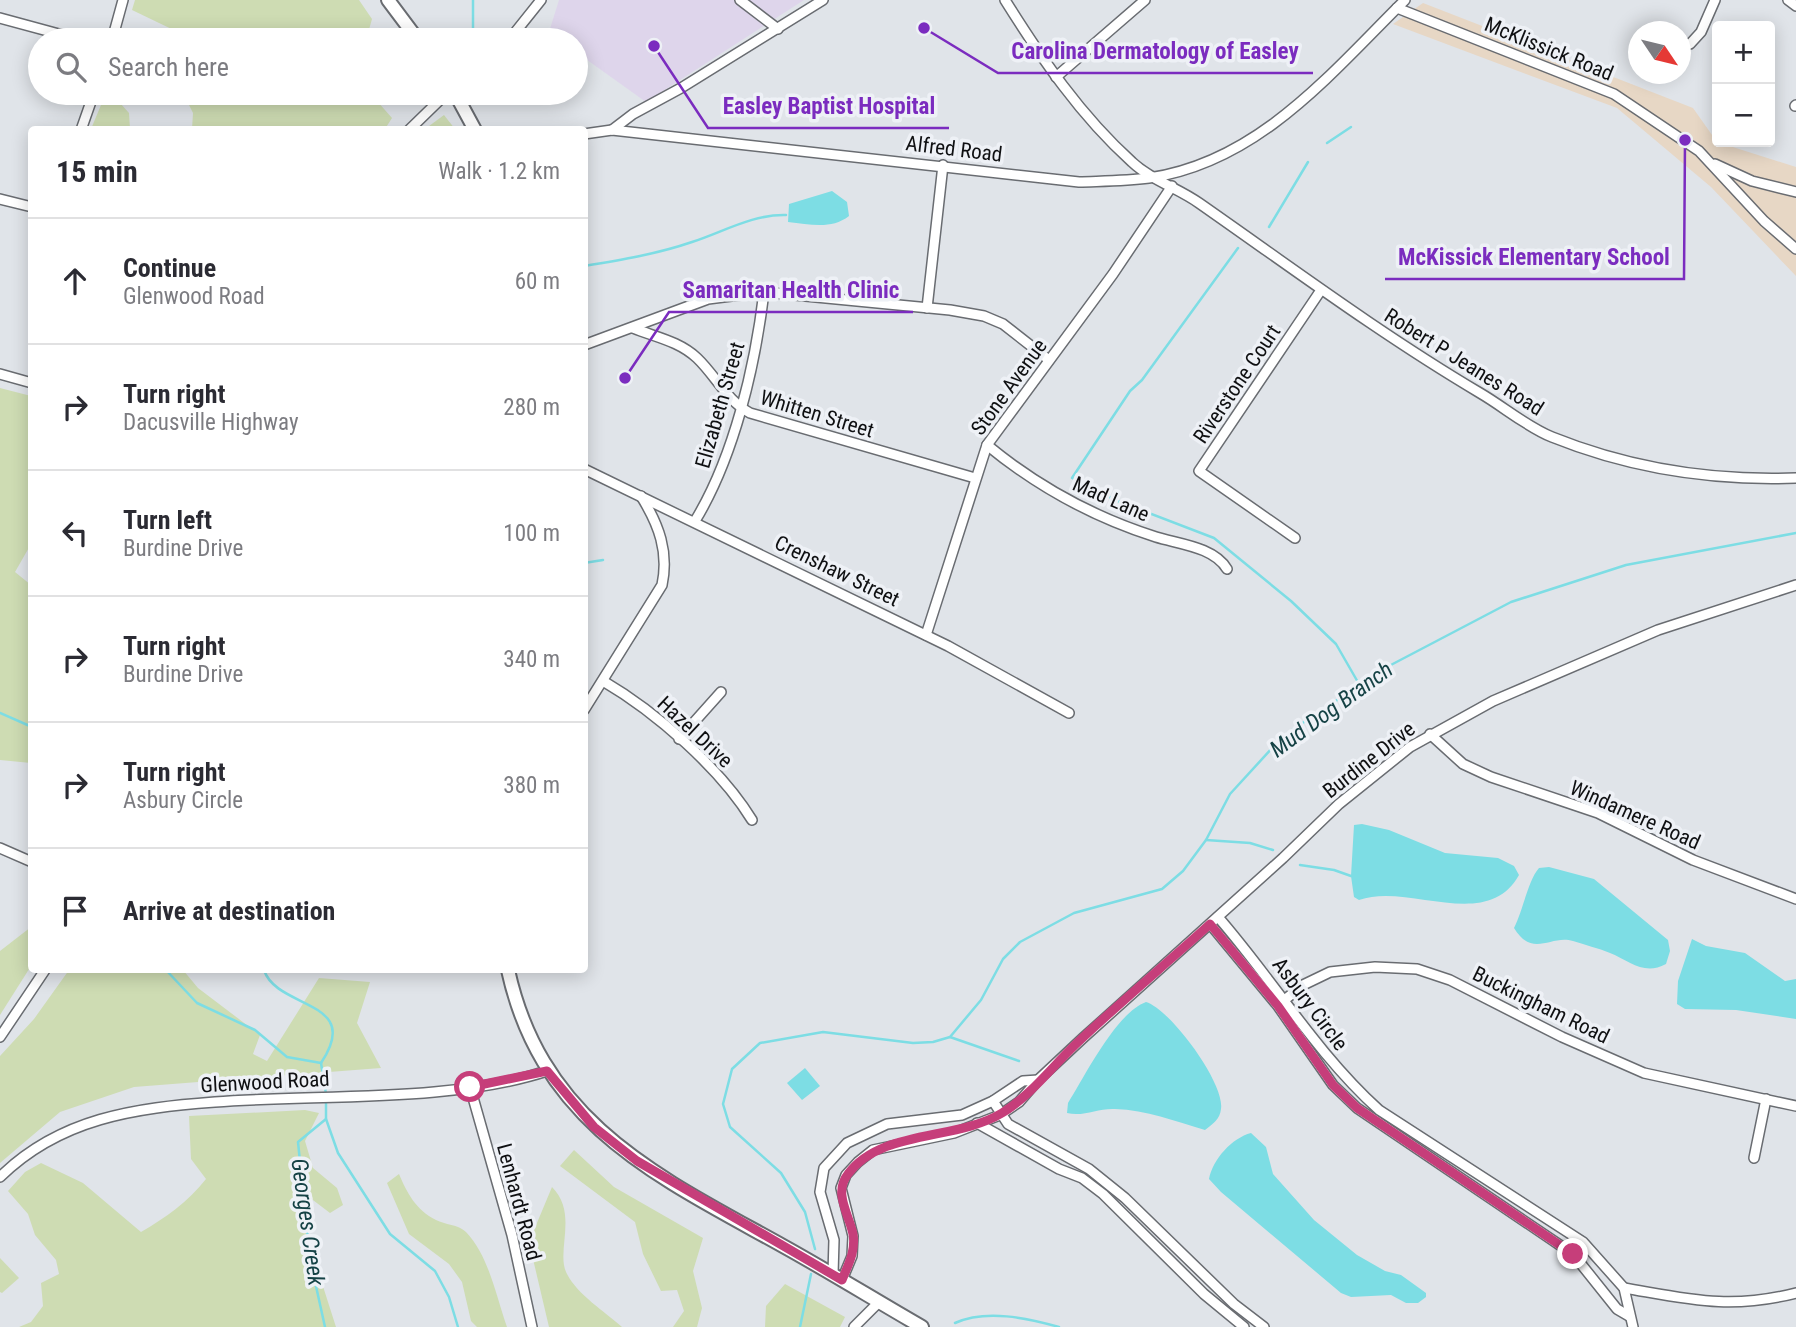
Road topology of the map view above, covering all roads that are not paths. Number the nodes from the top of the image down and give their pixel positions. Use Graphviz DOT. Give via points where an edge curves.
graph roads {
  1 [pos="124,0"];
  2 [pos="388,0"];
  3 [pos="541,0"];
  4 [pos="740,0"];
  5 [pos="823,0"];
  6 [pos="1005,0"];
  7 [pos="1145,0"];
  8 [pos="1405,0"];
  9 [pos="1715,0"];
  10 [pos="1788,0"];
  11 [pos="1796,6"];
  12 [pos="1398,8"];
  13 [pos="0,18"];
  14 [pos="37,28"];
  15 [pos="116,28"];
  16 [pos="409,28"];
  17 [pos="519,28"];
  18 [pos="779,29"];
  19 [pos="1691,43"];
  20 [pos="1056,78"];
  21 [pos="90,105"];
  22 [pos="435,105"];
  23 [pos="461,105"];
  24 [pos="82,126"];
  25 [pos="413,126"];
  26 [pos="472,126"];
  27 [pos="612,130"];
  28 [pos="588,133"];
  29 [pos="1713,163"];
  30 [pos="943,165"];
  31 [pos="1152,177"];
  32 [pos="1172,186"];
  33 [pos="1796,192"];
  34 [pos="0,199"];
  35 [pos="28,206"];
  36 [pos="1796,249"];
  37 [pos="1321,290"];
  38 [pos="764,292"];
  39 [pos="927,307"];
  40 [pos="633,328"];
  41 [pos="588,344"];
  42 [pos="1049,360"];
  43 [pos="0,374"];
  44 [pos="28,382"];
  45 [pos="739,407"];
  46 [pos="987,445"];
  47 [pos="588,471"];
  48 [pos="975,478"];
  49 [pos="1796,478"];
  50 [pos="640,495"];
  51 [pos="695,522"];
  52 [pos="1294,538"];
  53 [pos="1227,569"];
  54 [pos="1796,585"];
  55 [pos="926,635"];
  56 [pos="603,681"];
  57 [pos="721,692"];
  58 [pos="588,704"];
  59 [pos="1069,713"];
  60 [pos="1430,734"];
  61 [pos="679,739"];
  62 [pos="752,820"];
  63 [pos="0,848"];
  64 [pos="28,860"];
  65 [pos="1796,899"];
  66 [pos="1218,916"];
  67 [pos="1210,924"];
  68 [pos="43,973"];
  69 [pos="509,973"];
  70 [pos="1281,1003"];
  71 [pos="0,1037"];
  72 [pos="547,1071"];
  73 [pos="1038,1080"];
  74 [pos="470,1087"];
  75 [pos="1766,1099"];
  76 [pos="993,1101"];
  77 [pos="1796,1106"];
  78 [pos="1376,1114"];
  79 [pos="1000,1115"];
  80 [pos="977,1123"];
  81 [pos="1422,1138"];
  82 [pos="1416,1147"];
  83 [pos="1754,1158"];
  84 [pos="1089,1169"];
  85 [pos="0,1177"];
  86 [pos="1082,1178"];
  87 [pos="1129,1201"];
  88 [pos="1119,1210"];
  89 [pos="1540,1214"];
  90 [pos="1533,1224"];
  91 [pos="1198,1268"];
  92 [pos="837,1277"];
  93 [pos="1188,1277"];
  94 [pos="1624,1288"];
  95 [pos="1796,1293"];
  96 [pos="1231,1301"];
  97 [pos="879,1302"];
  98 [pos="1223,1310"];
  99 [pos="1629,1316"];
  100 [pos="532,1327"];
  101 [pos="854,1327"];
  102 [pos="922,1327"];
  103 [pos="1244,1327"];
  104 [pos="1264,1327"];
  105 [pos="1633,1327"];
  1 -- 15 [label="street"];
  2 -- 16 [label="main road"];
  3 -- 17 [label="street"];
  4 -- 18 [label="street"];
  5 -- 18 [label="street"];
  6 -- 20 [label="street"];
  7 -- 20 [label="street"];
  8 -- 12 [label="street"];
  9 -- 19 [label="street"];
  10 -- 11 [label="street"];
  12 -- 29 [label="street, McKlissick Road" via="1614,94"];
  12 -- 31 [label="street" via="1276,125 1228,152"];
  13 -- 14 [label="street"];
  18 -- 27 [label="street"];
  20 -- 31 [label="street" via="1117,148"];
  21 -- 24 [label="street"];
  22 -- 25 [label="street"];
  23 -- 26 [label="main road"];
  27 -- 28 [label="street, Alfred Road"];
  27 -- 30 [label="street, Alfred Road"];
  29 -- 33 [label="street, McKlissick Road" via="1752,181"];
  29 -- 36 [label="street, McKlissick Road" via="1764,221"];
  30 -- 31 [label="street, Alfred Road" via="1079,182"];
  30 -- 39 [label="street"];
  31 -- 32 [label="street, Robert P Jeanes Road"];
  32 -- 37 [label="street, Robert P Jeanes Road"];
  32 -- 42 [label="street, Stone Avenue"];
  34 -- 35 [label="street"];
  37 -- 49 [label="street, Robert P Jeanes Road" via="1549,436 1646,466"];
  37 -- 52 [label="street, Riverstone Court" via="1199,471"];
  38 -- 39 [label="street"];
  38 -- 40 [label="street" via="708,299"];
  38 -- 45 [label="street, Elizabeth Street"];
  39 -- 42 [label="street" via="995,320"];
  40 -- 41 [label="street"];
  40 -- 45 [label="street, Whitten Street" via="695,356"];
  42 -- 46 [label="street, Stone Avenue"];
  43 -- 44 [label="street"];
  45 -- 48 [label="street, Whitten Street"];
  45 -- 51 [label="street, Elizabeth Street" via="717,481"];
  46 -- 48 [label="street, Stone Avenue"];
  46 -- 53 [label="street, Mad Lane" via="1018,471 1096,516 1212,554"];
  47 -- 50 [label="street, Crenshaw Street"];
  48 -- 55 [label="street, Stone Avenue"];
  50 -- 51 [label="street, Crenshaw Street"];
  50 -- 56 [label="street" via="663,541 666,565 662,585"];
  51 -- 55 [label="street, Crenshaw Street"];
  54 -- 60 [label="street, Burdine Drive" via="1658,629 1493,701"];
  55 -- 59 [label="street, Crenshaw Street"];
  56 -- 58 [label="street"];
  56 -- 61 [label="street, Hazel Drive"];
  57 -- 61 [label="street"];
  60 -- 65 [label="street, Windamere Road" via="1463,764 1490,777 1598,813 1693,860"];
  60 -- 66 [label="street, Burdine Drive" via="1375,772"];
  61 -- 62 [label="street, Hazel Drive"];
  63 -- 64 [label="street"];
  66 -- 67 [label="street, Burdine Drive"];
  66 -- 70 [label="street, Asbury Circle"];
  67 -- 70 [label="street, Asbury Circle"];
  67 -- 73 [label="street, Burdine Drive"];
  68 -- 71 [label="street"];
  69 -- 72 [label="main road" via="529,1036"];
  70 -- 75 [label="street, Buckingham Road" via="1330,972 1417,969 1450,979 1644,1073"];
  70 -- 78 [label="street, Asbury Circle"];
  70 -- 78 [label="street, Asbury Circle" via="1333,1085"];
  72 -- 74 [label="street, Glenwood Road"];
  72 -- 92 [label="main road" via="594,1127 637,1161"];
  73 -- 76 [label="street, Burdine Drive" via="1023,1081"];
  73 -- 79 [label="street, Burdine Drive" via="1031,1092"];
  74 -- 85 [label="street, Glenwood Road" via="164,1106 103,1116 45,1142"];
  74 -- 100 [label="street, Lenhardt Road" via="512,1235"];
  75 -- 77 [label="street, Buckingham Road"];
  75 -- 83 [label="street"];
  76 -- 79 [label="street"];
  76 -- 92 [label="street, Burdine Drive" via="962,1115 887,1124 847,1143 824,1168 820,1192 834,1240"];
  78 -- 81 [label="street, Asbury Circle"];
  78 -- 82 [label="street, Asbury Circle"];
  79 -- 80 [label="street, Burdine Drive"];
  79 -- 84 [label="street" via="1008,1124"];
  80 -- 86 [label="street"];
  80 -- 92 [label="street, Burdine Drive" via="954,1133 873,1150 846,1175 841,1188 853,1236 852,1256"];
  81 -- 82 [label="street"];
  81 -- 89 [label="street, Asbury Circle"];
  82 -- 90 [label="street, Asbury Circle"];
  84 -- 86 [label="street"];
  84 -- 87 [label="street"];
  86 -- 88 [label="street"];
  87 -- 88 [label="street"];
  87 -- 91 [label="street"];
  88 -- 93 [label="street"];
  89 -- 90 [label="street"];
  89 -- 94 [label="street, Asbury Circle" via="1583,1242"];
  90 -- 99 [label="street, Asbury Circle" via="1573,1254 1617,1309"];
  91 -- 93 [label="street"];
  91 -- 96 [label="street"];
  92 -- 97 [label="main road"];
  93 -- 98 [label="street"];
  94 -- 95 [label="street" via="1701,1303 1753,1302"];
  94 -- 99 [label="street, Asbury Circle"];
  96 -- 98 [label="street"];
  96 -- 104 [label="street"];
  97 -- 101 [label="street"];
  97 -- 102 [label="main road"];
  98 -- 103 [label="street"];
  99 -- 105 [label="street, Asbury Circle"];
}
